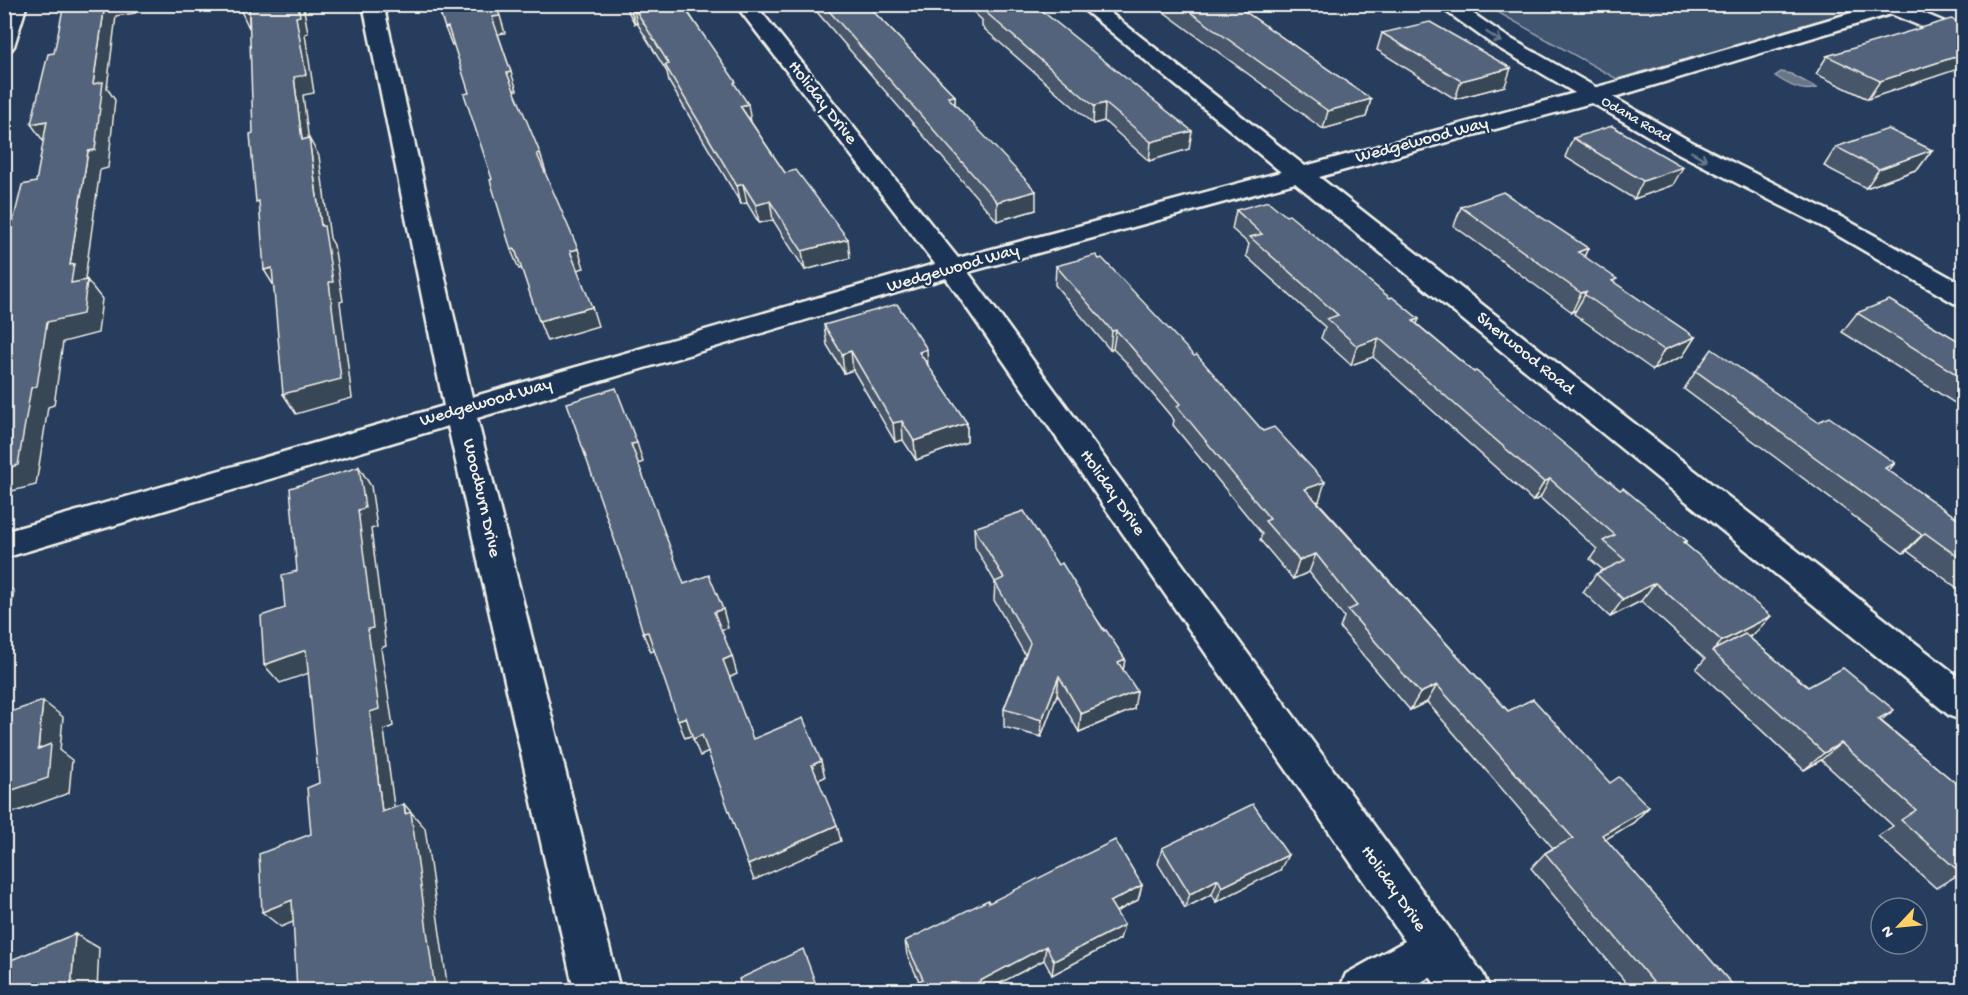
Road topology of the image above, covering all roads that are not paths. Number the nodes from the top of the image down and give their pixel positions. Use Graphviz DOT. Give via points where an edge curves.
graph roads {
  1 [pos="17,4"];
  2 [pos="373,4"];
  3 [pos="744,4"];
  4 [pos="1086,4"];
  5 [pos="1446,4"];
  6 [pos="1471,4"];
  7 [pos="1899,6"];
  8 [pos="1964,38"];
  9 [pos="4,46"];
  10 [pos="1620,88"];
  11 [pos="1593,96"];
  12 [pos="1300,174"];
  13 [pos="1834,223"];
  14 [pos="952,268"];
  15 [pos="1964,297"];
  16 [pos="460,411"];
  17 [pos="4,545"];
  18 [pos="1964,704"];
  19 [pos="1436,949"];
  20 [pos="597,990"];
  21 [pos="1362,990"];
  22 [pos="1467,990"];
  1 -- 9 [label="street"];
  2 -- 16 [label="street, Woodburn Drive"];
  3 -- 14 [label="street, Holiday Drive"];
  4 -- 12 [label="street, Sherwood Road"];
  5 -- 11 [label="street, Odana Road, one-way"];
  6 -- 10 [label="street, Odana Road"];
  7 -- 8 [label="street"];
  7 -- 10 [label="street, Wedgewood Way"];
  10 -- 11 [label="street, Wedgewood Way"];
  10 -- 13 [label="street, Odana Road" via="1746,160"];
  11 -- 12 [label="street, Wedgewood Way"];
  11 -- 13 [label="street, Odana Road, one-way" via="1708,161"];
  12 -- 14 [label="street, Wedgewood Way"];
  12 -- 18 [label="street, Sherwood Road"];
  13 -- 15 [label="street, Odana Road"];
  14 -- 16 [label="street, Wedgewood Way"];
  14 -- 19 [label="street, Holiday Drive"];
  16 -- 17 [label="street, Wedgewood Way"];
  16 -- 20 [label="street, Woodburn Drive"];
  19 -- 21 [label="street"];
  19 -- 22 [label="street, Holiday Drive"];
}
